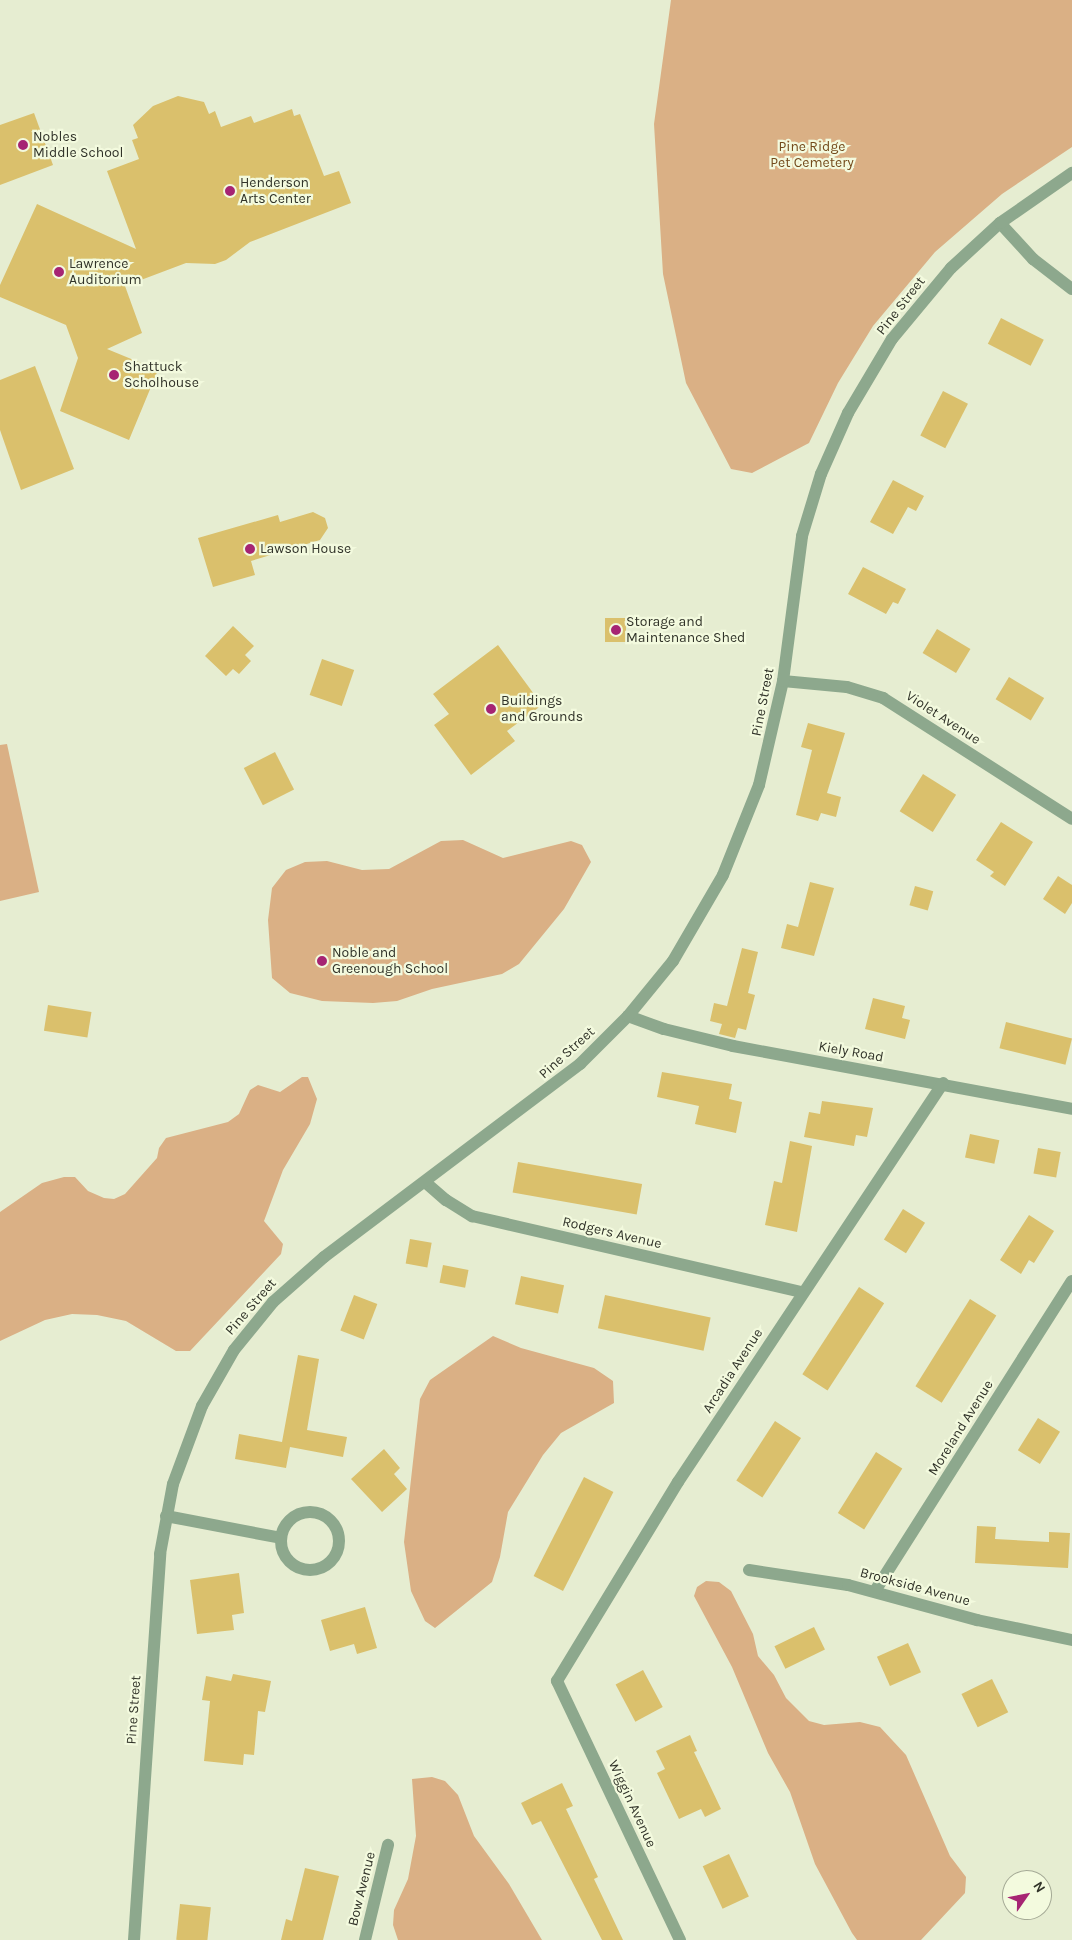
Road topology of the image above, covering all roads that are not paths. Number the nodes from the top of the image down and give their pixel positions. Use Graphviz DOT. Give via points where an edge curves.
graph roads {
  1 [pos="1072,174"];
  2 [pos="1000,223"];
  3 [pos="1072,289"];
  4 [pos="784,681"];
  5 [pos="1072,819"];
  6 [pos="628,1016"];
  7 [pos="943,1083"];
  8 [pos="1072,1110"];
  9 [pos="425,1182"];
  10 [pos="1072,1281"];
  11 [pos="802,1292"];
  12 [pos="166,1516"];
  13 [pos="281,1538"];
  14 [pos="749,1570"];
  15 [pos="875,1591"];
  16 [pos="1072,1640"];
  17 [pos="557,1681"];
  18 [pos="388,1845"];
  19 [pos="134,1940"];
  20 [pos="365,1940"];
  21 [pos="680,1940"];
  1 -- 2 [label="street, Pine Street"];
  2 -- 3 [label="street" via="1033,259"];
  2 -- 4 [label="street, Pine Street" via="951,268 905,322 868,377 839,431 814,494 802,536"];
  4 -- 5 [label="street, Violet Avenue" via="847,687 883,698"];
  4 -- 6 [label="street, Pine Street" via="759,785 723,875 673,961"];
  6 -- 7 [label="street, Kiely Road" via="664,1029 733,1046"];
  6 -- 9 [label="street, Pine Street" via="553,1086"];
  7 -- 8 [label="street, Kiely Road"];
  7 -- 11 [label="street, Arcadia Avenue"];
  9 -- 11 [label="street, Rodgers Avenue" via="472,1216"];
  9 -- 12 [label="street, Pine Street" via="304,1273 252,1326 217,1377 190,1432"];
  10 -- 15 [label="street, Moreland Avenue"];
  11 -- 17 [label="street, Arcadia Avenue" via="678,1482"];
  12 -- 13 [label="street"];
  12 -- 19 [label="street, Pine Street" via="158,1579"];
  13 -- 13 [label="street" via="287,1522 296,1516 317,1513 334,1525 339,1544 336,1554 323,1567 305,1570 288,1560"];
  14 -- 15 [label="street, Brookside Avenue"];
  15 -- 16 [label="street, Brookside Avenue" via="977,1620"];
  17 -- 21 [label="street, Wiggin Avenue"];
  18 -- 20 [label="street, Bow Avenue"];
}
